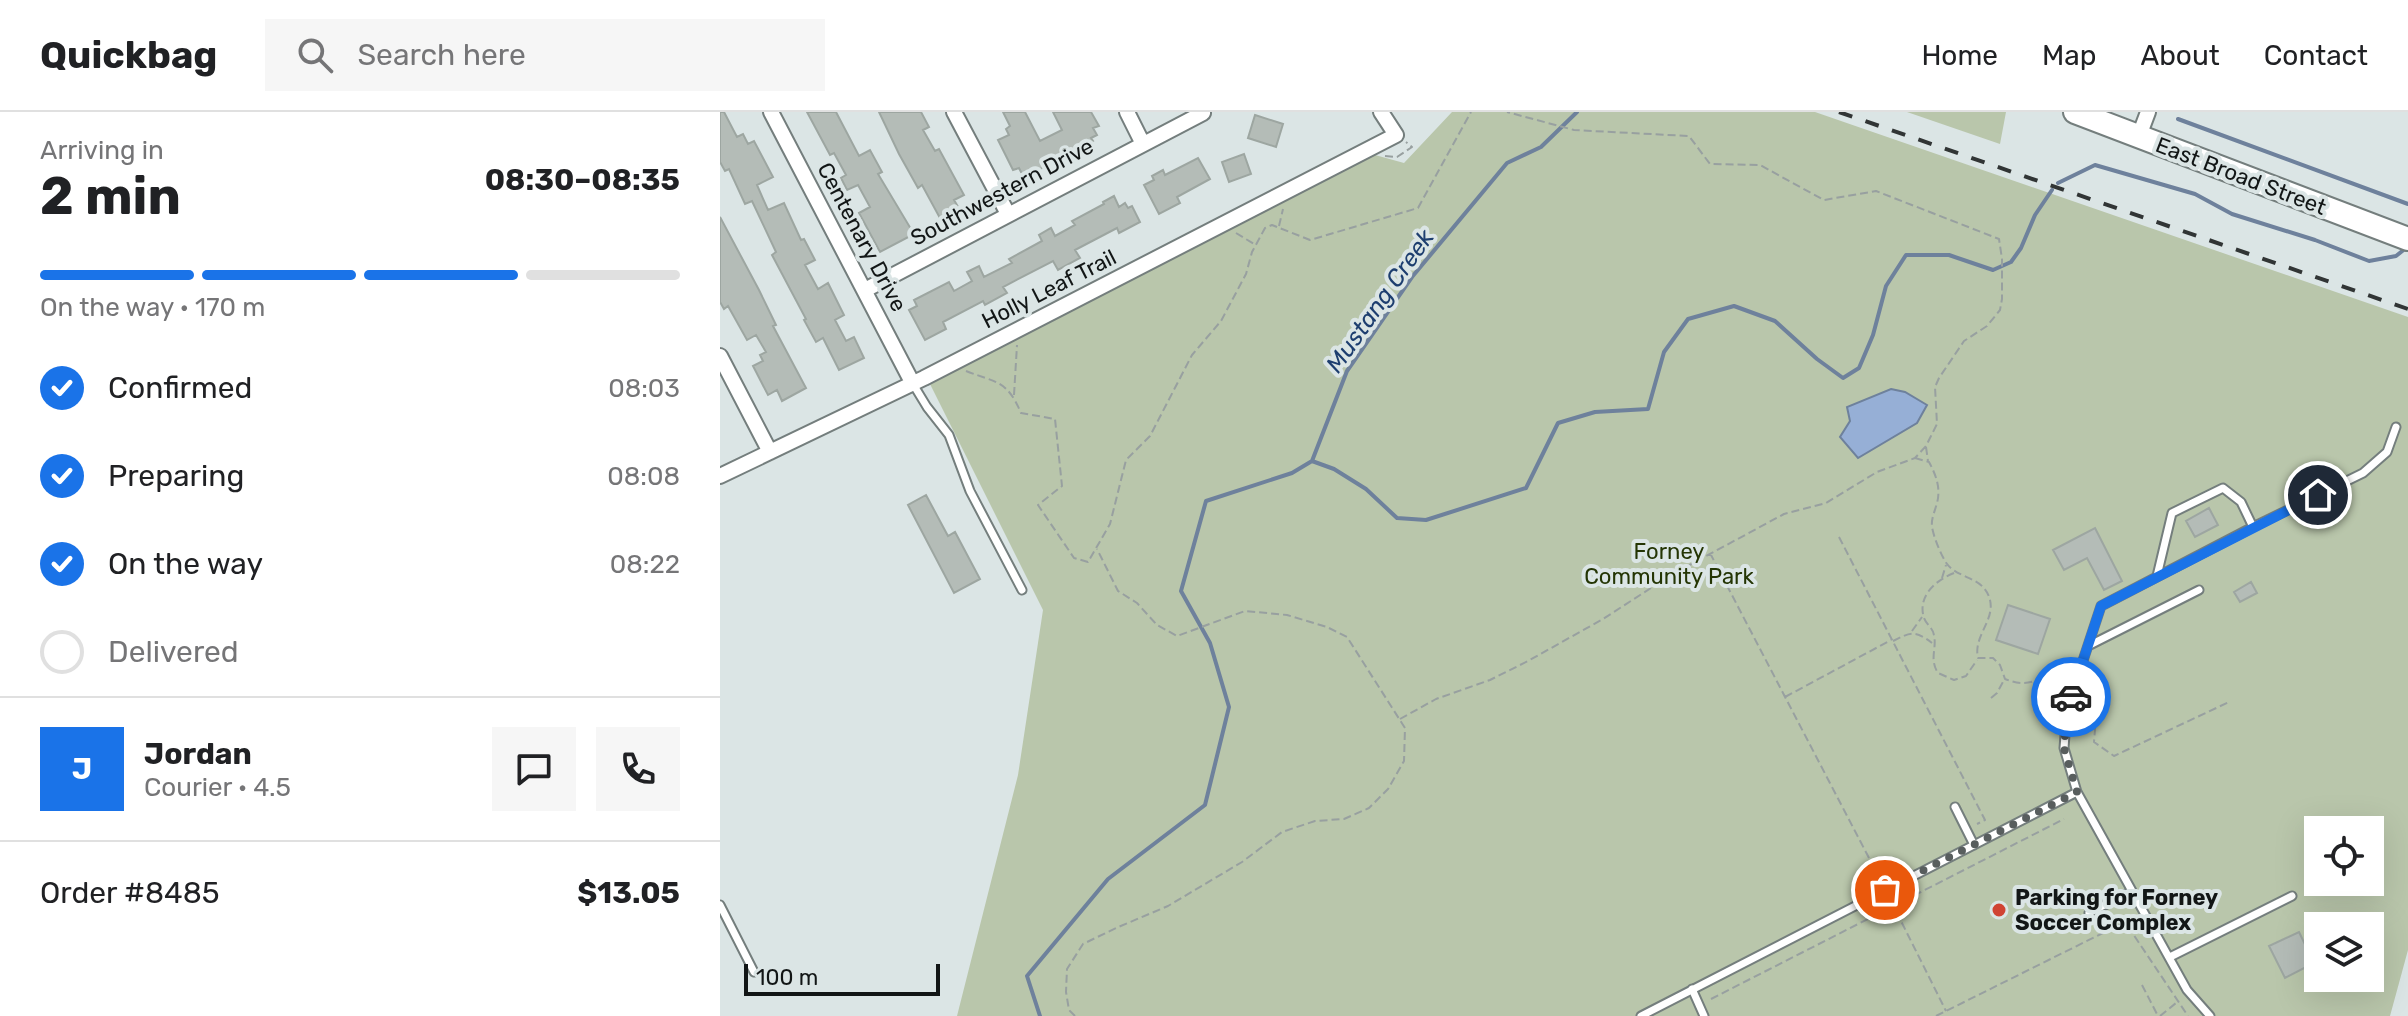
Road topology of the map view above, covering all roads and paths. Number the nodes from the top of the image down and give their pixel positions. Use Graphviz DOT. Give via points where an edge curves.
graph roads {
  1 [pos="771,112"];
  2 [pos="954,112"];
  3 [pos="1127,112"];
  4 [pos="1381,112"];
  5 [pos="1471,112"];
  6 [pos="1507,112"];
  7 [pos="2075,112"];
  8 [pos="2148,112"];
  9 [pos="1203,113"];
  10 [pos="2139,136"];
  11 [pos="1143,144"];
  12 [pos="1285,204"];
  13 [pos="1008,214"];
  14 [pos="1278,228"];
  15 [pos="1233,231"];
  16 [pos="2408,239"];
  17 [pos="1256,244"];
  18 [pos="865,290"];
  19 [pos="1017,344"];
  20 [pos="720,356"];
  21 [pos="957,376"];
  22 [pos="913,384"];
  23 [pos="1014,397"];
  24 [pos="2396,427"];
  25 [pos="1926,446"];
  26 [pos="770,452"];
  27 [pos="1915,458"];
  28 [pos="1929,462"];
  29 [pos="720,476"];
  30 [pos="2253,527"];
  31 [pos="1839,537"];
  32 [pos="1096,548"];
  33 [pos="1709,553"];
  34 [pos="1946,564"];
  35 [pos="1955,573"];
  36 [pos="2157,576"];
  37 [pos="1942,578"];
  38 [pos="1022,590"];
  39 [pos="2199,590"];
  40 [pos="1923,616"];
  41 [pos="1911,632"];
  42 [pos="1892,640"];
  43 [pos="1933,644"];
  44 [pos="2088,646"];
  45 [pos="1978,658"];
  46 [pos="2005,679"];
  47 [pos="2076,681"];
  48 [pos="1785,697"];
  49 [pos="1991,698"];
  50 [pos="2229,702"];
  51 [pos="1400,719"];
  52 [pos="2077,792"];
  53 [pos="1955,807"];
  54 [pos="2064,819"];
  55 [pos="1967,830"];
  56 [pos="1974,845"];
  57 [pos="1885,890"];
  58 [pos="2132,891"];
  59 [pos="2292,896"];
  60 [pos="720,905"];
  61 [pos="1893,906"];
  62 [pos="2089,913"];
  63 [pos="2170,957"];
  64 [pos="754,972"];
  65 [pos="2142,985"];
  66 [pos="1692,989"];
  67 [pos="1711,999"];
  68 [pos="2177,1002"];
  69 [pos="1946,1011"];
  70 [pos="1075,1016"];
  71 [pos="1641,1016"];
  72 [pos="1704,1016"];
  73 [pos="1936,1016"];
  74 [pos="2159,1016"];
  75 [pos="2188,1016"];
  76 [pos="2210,1016"];
  1 -- 18 [label="street, Centenary Drive"];
  2 -- 13 [label="street"];
  3 -- 11 [label="street"];
  4 -- 22 [label="street, Holly Leaf Trail" via="1396,135"];
  5 -- 14 [label="path" via="1418,208 1310,240"];
  6 -- 25 [label="path" via="1574,130 1689,136 1710,164 1760,165 1824,200 1876,191 1999,239 2002,299 1995,319 1964,341 1939,378 1937,424"];
  7 -- 10 [label="main road, East Broad Street"];
  8 -- 10 [label="street"];
  9 -- 11 [label="street, Southwestern Drive"];
  10 -- 16 [label="main road, East Broad Street"];
  11 -- 13 [label="street, Southwestern Drive"];
  12 -- 14 [label="path"];
  13 -- 18 [label="street, Southwestern Drive"];
  14 -- 17 [label="path" via="1265,228"];
  15 -- 17 [label="path"];
  17 -- 32 [label="path" via="1221,321 1192,355 1150,436 1126,460 1110,524"];
  18 -- 22 [label="street, Centenary Drive"];
  19 -- 23 [label="path"];
  20 -- 26 [label="street"];
  21 -- 23 [label="path" via="966,371 1004,384"];
  22 -- 26 [label="street, Holly Leaf Trail"];
  22 -- 38 [label="lane" via="949,435 970,491"];
  23 -- 32 [label="path" via="1021,413 1055,419 1062,486 1038,505 1074,558 1088,562"];
  24 -- 30 [label="lane" via="2387,452 2363,473"];
  25 -- 27 [label="path"];
  25 -- 28 [label="path"];
  26 -- 29 [label="street, Holly Leaf Trail"];
  27 -- 28 [label="path"];
  27 -- 33 [label="path" via="1877,472 1826,503 1784,514"];
  28 -- 34 [label="path" via="1939,495 1932,525"];
  30 -- 36 [label="lane"];
  30 -- 36 [label="lane" via="2241,502 2223,488 2172,513"];
  31 -- 42 [label="path"];
  32 -- 51 [label="path" via="1118,591 1177,636 1245,611 1287,615 1347,637"];
  33 -- 48 [label="path"];
  33 -- 51 [label="path" via="1528,661"];
  34 -- 35 [label="path"];
  34 -- 37 [label="path"];
  35 -- 37 [label="path"];
  35 -- 45 [label="path" via="1976,580 1991,602 1976,645"];
  36 -- 44 [label="lane" via="2101,606"];
  37 -- 40 [label="path" via="1929,590"];
  39 -- 44 [label="lane"];
  40 -- 41 [label="path"];
  40 -- 43 [label="path" via="1935,637"];
  41 -- 42 [label="path"];
  41 -- 43 [label="path"];
  42 -- 48 [label="path"];
  42 -- 55 [label="path" via="1985,820"];
  43 -- 45 [label="path" via="1934,667 1946,678 1966,676"];
  44 -- 47 [label="lane"];
  45 -- 46 [label="path" via="1997,661"];
  46 -- 47 [label="path" via="2023,685 2048,676"];
  46 -- 49 [label="path"];
  47 -- 50 [label="path" via="2098,694 2094,742 2114,756"];
  47 -- 52 [label="lane" via="2064,748"];
  48 -- 57 [label="path"];
  51 -- 70 [label="path" via="1405,728 1404,761 1369,808 1282,832 1168,906 1083,944 1067,969 1069,1010"];
  52 -- 56 [label="lane"];
  52 -- 58 [label="lane"];
  53 -- 55 [label="lane"];
  54 -- 61 [label="path"];
  55 -- 56 [label="lane"];
  56 -- 57 [label="lane"];
  57 -- 61 [label="path"];
  57 -- 66 [label="lane"];
  58 -- 62 [label="lane"];
  58 -- 63 [label="lane"];
  59 -- 63 [label="lane"];
  60 -- 64 [label="lane"];
  61 -- 67 [label="path"];
  61 -- 69 [label="path"];
  63 -- 76 [label="lane" via="2187,990"];
  65 -- 74 [label="path"];
  66 -- 71 [label="lane"];
  66 -- 72 [label="lane"];
  68 -- 69 [label="path" via="2125,922"];
  68 -- 74 [label="path"];
  68 -- 75 [label="path"];
  69 -- 73 [label="path"];
}
